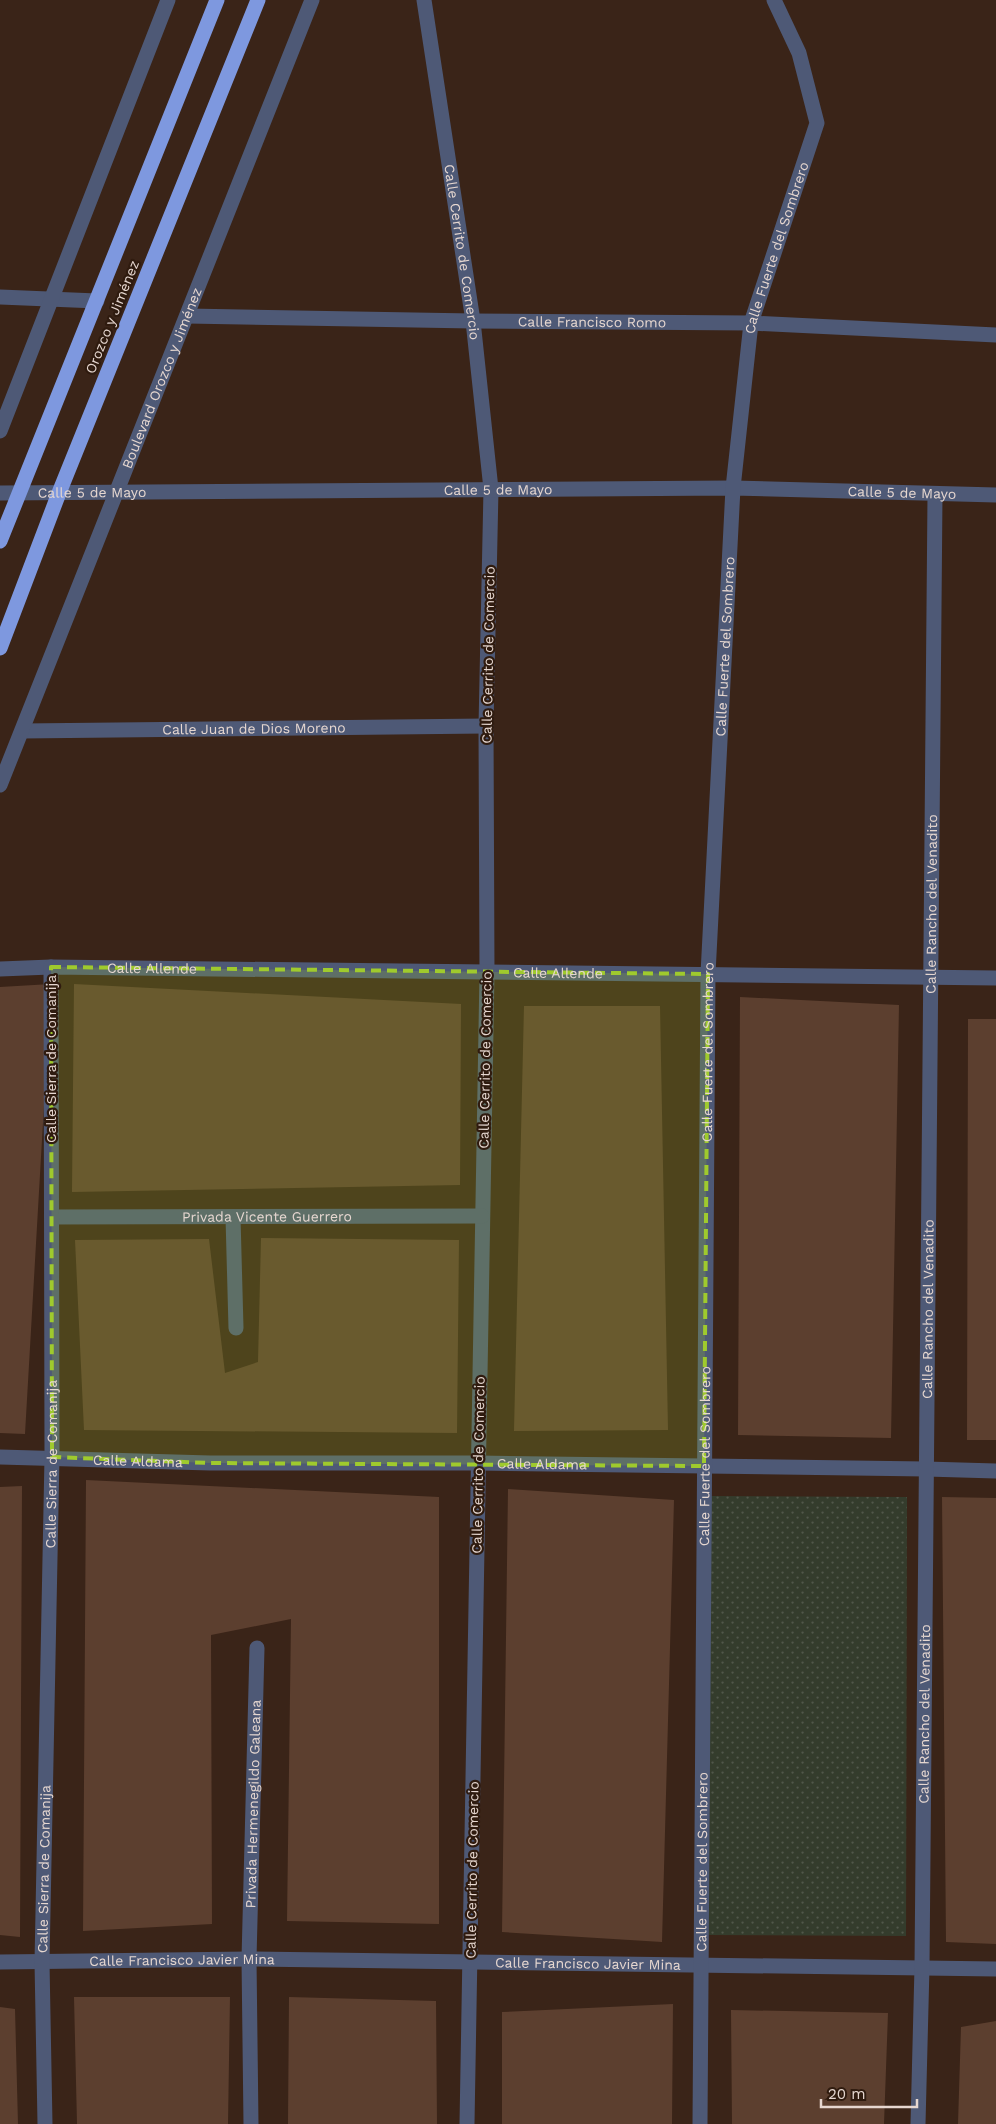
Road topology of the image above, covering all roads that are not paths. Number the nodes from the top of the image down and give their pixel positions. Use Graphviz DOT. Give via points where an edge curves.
graph roads {
  1 [pos="168,0"];
  2 [pos="217,0"];
  3 [pos="258,0"];
  4 [pos="312,0"];
  5 [pos="424,0"];
  6 [pos="774,0"];
  7 [pos="0,297"];
  8 [pos="52,301"];
  9 [pos="97,301"];
  10 [pos="187,316"];
  11 [pos="473,321"];
  12 [pos="751,323"];
  13 [pos="996,335"];
  14 [pos="0,432"];
  15 [pos="733,488"];
  16 [pos="491,489"];
  17 [pos="20,492"];
  18 [pos="0,493"];
  19 [pos="59,493"];
  20 [pos="118,493"];
  21 [pos="935,494"];
  22 [pos="996,495"];
  23 [pos="0,541"];
  24 [pos="0,648"];
  25 [pos="486,726"];
  26 [pos="22,731"];
  27 [pos="0,785"];
  28 [pos="51,967"];
  29 [pos="0,968"];
  30 [pos="487,972"];
  31 [pos="708,974"];
  32 [pos="931,977"];
  33 [pos="996,978"];
  34 [pos="482,1216"];
  35 [pos="52,1217"];
  36 [pos="233,1217"];
  37 [pos="236,1328"];
  38 [pos="0,1456"];
  39 [pos="52,1457"];
  40 [pos="478,1463"];
  41 [pos="704,1466"];
  42 [pos="926,1469"];
  43 [pos="996,1472"];
  44 [pos="257,1648"];
  45 [pos="250,1960"];
  46 [pos="0,1962"];
  47 [pos="42,1962"];
  48 [pos="470,1962"];
  49 [pos="701,1966"];
  50 [pos="922,1967"];
  51 [pos="996,1969"];
  52 [pos="44,2124"];
  53 [pos="252,2124"];
  54 [pos="467,2124"];
  55 [pos="700,2124"];
  56 [pos="918,2124"];
  1 -- 8 [label="street"];
  2 -- 9 [label="highway, Orozco y Jiménez"];
  3 -- 19 [label="highway, Orozco y Jiménez"];
  4 -- 10 [label="street, Boulevard Orozco y Jiménez"];
  5 -- 11 [label="street, Calle Cerrito de Comercio"];
  6 -- 12 [label="street, Calle Fuerte del Sombrero" via="799,53 817,123"];
  7 -- 8 [label="street"];
  8 -- 9 [label="street"];
  8 -- 14 [label="street"];
  9 -- 17 [label="highway, Orozco y Jiménez"];
  10 -- 11 [label="street, Calle Francisco Romo"];
  10 -- 20 [label="street, Boulevard Orozco y Jiménez"];
  11 -- 12 [label="street, Calle Francisco Romo"];
  11 -- 16 [label="street, Calle Cerrito de Comercio"];
  12 -- 13 [label="street, Calle Francisco Romo"];
  12 -- 15 [label="street, Calle Fuerte del Sombrero"];
  15 -- 16 [label="street, Calle 5 de Mayo"];
  15 -- 21 [label="street, Calle 5 de Mayo"];
  15 -- 31 [label="street, Calle Fuerte del Sombrero"];
  16 -- 20 [label="street, Calle 5 de Mayo"];
  16 -- 25 [label="street, Calle Cerrito de Comercio"];
  17 -- 18 [label="street, Calle 5 de Mayo"];
  17 -- 19 [label="street, Calle 5 de Mayo"];
  17 -- 23 [label="highway, Orozco y Jiménez"];
  19 -- 20 [label="street, Calle 5 de Mayo"];
  19 -- 24 [label="highway, Orozco y Jiménez"];
  20 -- 26 [label="street, Boulevard Orozco y Jiménez"];
  21 -- 22 [label="street, Calle 5 de Mayo"];
  21 -- 32 [label="street, Calle Rancho del Venadito"];
  25 -- 26 [label="street, Calle Juan de Dios Moreno"];
  25 -- 30 [label="street, Calle Cerrito de Comercio"];
  26 -- 27 [label="street, Boulevard Orozco y Jiménez"];
  28 -- 29 [label="street, Calle Allende"];
  28 -- 30 [label="street, Calle Allende"];
  28 -- 35 [label="street, Calle Sierra de Comanija"];
  30 -- 31 [label="street, Calle Allende"];
  30 -- 34 [label="street, Calle Cerrito de Comercio"];
  31 -- 32 [label="street, Calle Allende"];
  31 -- 41 [label="street, Calle Fuerte del Sombrero"];
  32 -- 33 [label="street, Calle Allende"];
  32 -- 42 [label="street, Calle Rancho del Venadito"];
  34 -- 36 [label="street, Privada Vicente Guerrero"];
  34 -- 40 [label="street, Calle Cerrito de Comercio"];
  35 -- 36 [label="street, Privada Vicente Guerrero"];
  35 -- 39 [label="street, Calle Sierra de Comanija"];
  36 -- 37 [label="street"];
  38 -- 39 [label="street, Calle Aldama"];
  39 -- 40 [label="street, Calle Aldama" via="210,1463"];
  39 -- 47 [label="street, Calle Sierra de Comanija"];
  40 -- 41 [label="street, Calle Aldama"];
  40 -- 48 [label="street, Calle Cerrito de Comercio"];
  41 -- 42 [label="street, Calle Aldama"];
  41 -- 49 [label="street, Calle Fuerte del Sombrero"];
  42 -- 43 [label="street, Calle Aldama"];
  42 -- 50 [label="street, Calle Rancho del Venadito"];
  44 -- 45 [label="street, Privada Hermenegildo Galeana"];
  45 -- 47 [label="street, Calle Francisco Javier Mina"];
  45 -- 48 [label="street, Calle Francisco Javier Mina"];
  45 -- 53 [label="street, Privada Hermenegildo Galeana"];
  46 -- 47 [label="street, Calle Francisco Javier Mina"];
  47 -- 52 [label="street, Calle Sierra de Comanija"];
  48 -- 49 [label="street, Calle Francisco Javier Mina"];
  48 -- 54 [label="street, Calle Cerrito de Comercio"];
  49 -- 50 [label="street, Calle Francisco Javier Mina"];
  49 -- 55 [label="street, Calle Fuerte del Sombrero"];
  50 -- 51 [label="street, Calle Francisco Javier Mina"];
  50 -- 56 [label="street, Calle Rancho del Venadito"];
}
